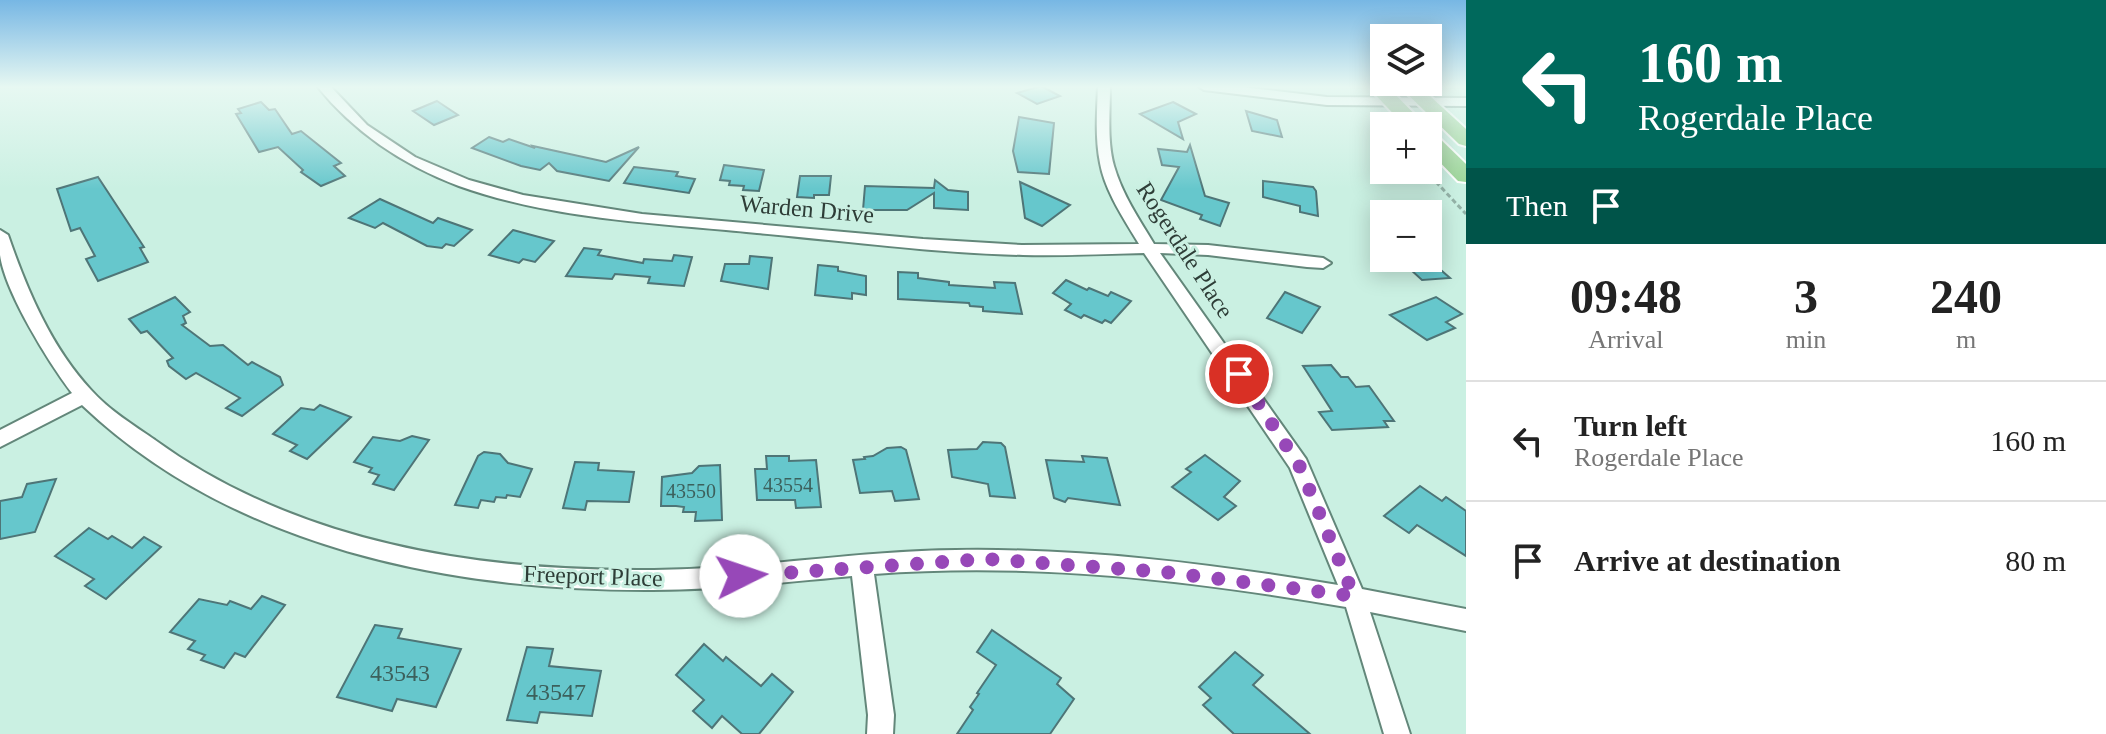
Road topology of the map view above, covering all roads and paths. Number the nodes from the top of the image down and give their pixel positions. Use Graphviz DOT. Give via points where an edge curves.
graph roads {
  1 [pos="352,120"];
  2 [pos="1103,120"];
  3 [pos="1445,120"];
  4 [pos="1466,140"];
  5 [pos="1442,152"];
  6 [pos="1466,176"];
  7 [pos="1438,184"];
  8 [pos="1466,214"];
  9 [pos="0,235"];
  10 [pos="1150,250"];
  11 [pos="1323,263"];
  12 [pos="84,395"];
  13 [pos="0,439"];
  14 [pos="862,567"];
  15 [pos="1354,596"];
  16 [pos="1466,620"];
  17 [pos="880,734"];
  18 [pos="1397,734"];
  1 -- 10 [label="street, Warden Drive" via="392,150 469,184 591,212 959,247"];
  2 -- 10 [label="street, Rogerdale Place" via="1107,166"];
  3 -- 4 [label="main road"];
  5 -- 6 [label="main road"];
  7 -- 8 [label="path"];
  9 -- 12 [label="street, Freeport Place" via="49,347"];
  10 -- 11 [label="street, Warden Drive" via="1220,250"];
  10 -- 15 [label="street, Rogerdale Place" via="1299,465"];
  12 -- 13 [label="street"];
  12 -- 14 [label="street, Freeport Place" via="157,456 239,501 319,534 394,554 495,571 624,579"];
  14 -- 15 [label="street, Freeport Place" via="987,559 1050,562"];
  14 -- 17 [label="street"];
  15 -- 16 [label="street, Freeport Place"];
  15 -- 18 [label="street, Rogerdale Place"];
}
